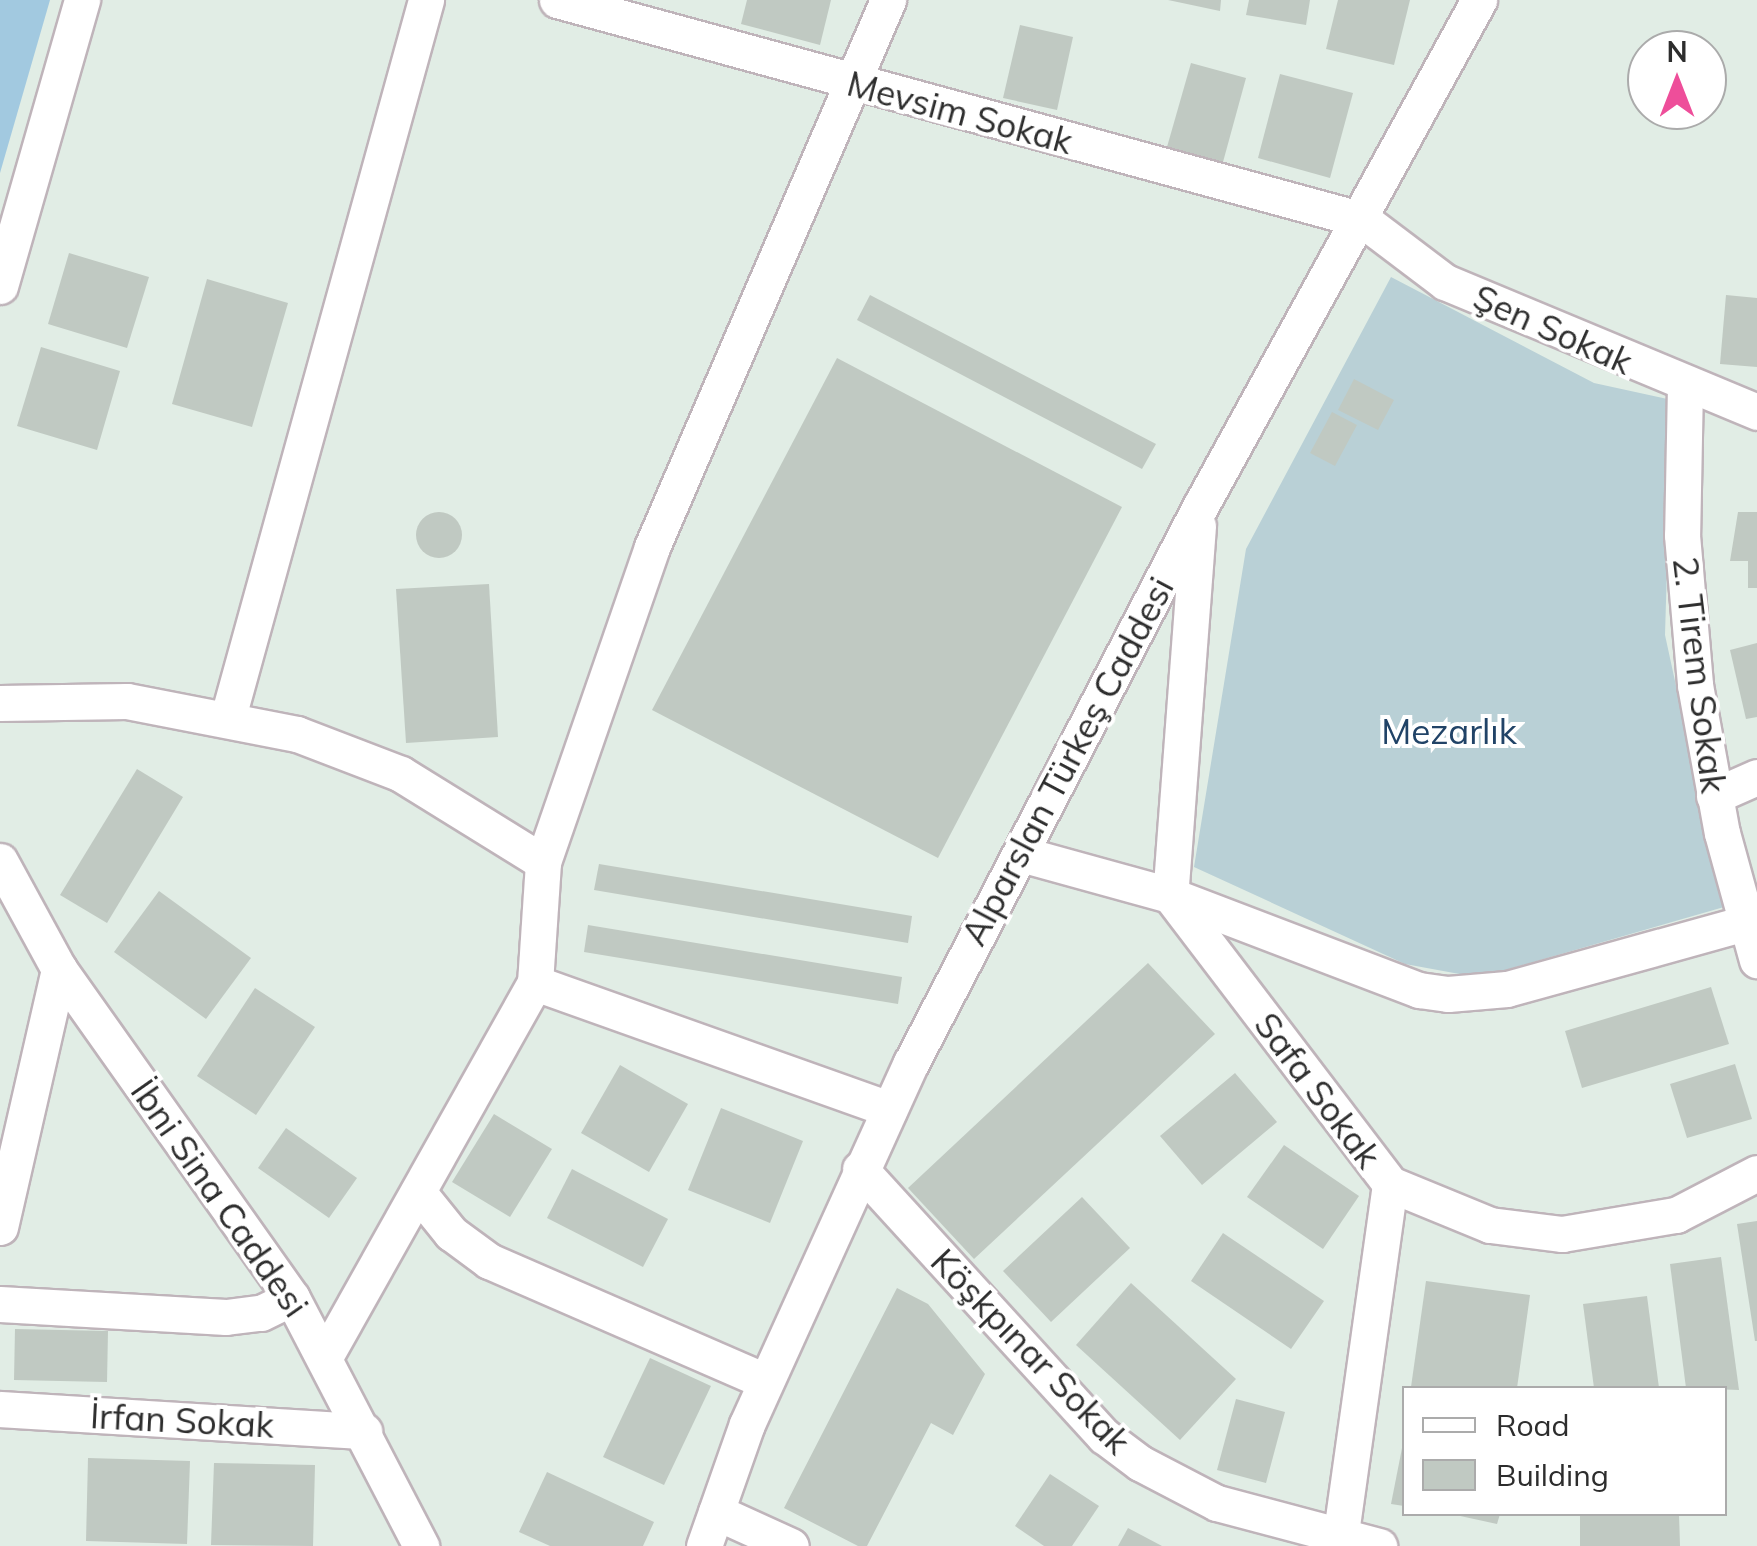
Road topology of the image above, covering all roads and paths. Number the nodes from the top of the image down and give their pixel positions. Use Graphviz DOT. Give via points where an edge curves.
graph roads {
  1 [pos="82,0"];
  2 [pos="426,0"];
  3 [pos="557,0"];
  4 [pos="888,0"];
  5 [pos="1479,0"];
  6 [pos="854,83"];
  7 [pos="1363,220"];
  8 [pos="0,286"];
  9 [pos="1685,385"];
  10 [pos="1757,412"];
  11 [pos="1200,507"];
  12 [pos="0,703"];
  13 [pos="228,717"];
  14 [pos="1757,777"];
  15 [pos="1714,796"];
  16 [pos="1021,854"];
  17 [pos="0,861"];
  18 [pos="542,862"];
  19 [pos="1170,895"];
  20 [pos="1745,924"];
  21 [pos="1757,960"];
  22 [pos="59,970"];
  23 [pos="534,983"];
  24 [pos="889,1108"];
  25 [pos="860,1169"];
  26 [pos="1757,1173"];
  27 [pos="1390,1184"];
  28 [pos="418,1192"];
  29 [pos="0,1227"];
  30 [pos="292,1298"];
  31 [pos="0,1304"];
  32 [pos="326,1356"];
  33 [pos="766,1381"];
  34 [pos="0,1410"];
  35 [pos="364,1431"];
  36 [pos="716,1512"];
  37 [pos="1339,1542"];
  38 [pos="420,1546"];
  39 [pos="704,1546"];
  40 [pos="791,1546"];
  41 [pos="1379,1546"];
  1 -- 8 [label="street"];
  2 -- 13 [label="street"];
  3 -- 6 [label="street, Mevsim Sokak"];
  4 -- 6 [label="street"];
  5 -- 7 [label="street, Alparslan Türkeş Caddesi"];
  6 -- 7 [label="street, Mevsim Sokak"];
  6 -- 18 [label="street" via="652,547"];
  7 -- 9 [label="street, Şen Sokak" via="1445,282"];
  7 -- 11 [label="street, Alparslan Türkeş Caddesi"];
  9 -- 10 [label="street, Şen Sokak"];
  9 -- 15 [label="street, 2. Tirem Sokak" via="1686,610"];
  11 -- 16 [label="street, Alparslan Türkeş Caddesi"];
  11 -- 19 [label="street"];
  12 -- 13 [label="street" via="127,702"];
  13 -- 18 [label="street" via="297,734 401,774"];
  14 -- 15 [label="street"];
  15 -- 20 [label="street, 2. Tirem Sokak"];
  16 -- 19 [label="street"];
  16 -- 24 [label="street, Alparslan Türkeş Caddesi"];
  17 -- 22 [label="street, İbni Sina Caddesi"];
  18 -- 23 [label="street"];
  19 -- 20 [label="street" via="1419,990 1448,994 1507,990"];
  19 -- 27 [label="street, Safa Sokak"];
  20 -- 21 [label="street, 2. Tirem Sokak"];
  22 -- 29 [label="street"];
  22 -- 30 [label="street, İbni Sina Caddesi"];
  23 -- 24 [label="street"];
  23 -- 28 [label="street"];
  24 -- 25 [label="street, Alparslan Türkeş Caddesi"];
  25 -- 33 [label="street, Alparslan Türkeş Caddesi"];
  25 -- 37 [label="street, Köşkpınar Sokak" via="1128,1454 1217,1503"];
  26 -- 27 [label="street" via="1676,1215 1562,1234 1490,1226"];
  27 -- 37 [label="street, Safa Sokak"];
  28 -- 32 [label="street"];
  28 -- 33 [label="street" via="450,1233 489,1261"];
  30 -- 31 [label="street" via="260,1313 226,1317"];
  30 -- 32 [label="street, İbni Sina Caddesi"];
  32 -- 35 [label="street, İbni Sina Caddesi"];
  33 -- 36 [label="street, Alparslan Türkeş Caddesi"];
  34 -- 35 [label="street, İrfan Sokak"];
  35 -- 38 [label="street, İbni Sina Caddesi"];
  36 -- 39 [label="street, Alparslan Türkeş Caddesi"];
  36 -- 40 [label="street"];
  37 -- 41 [label="street, Köşkpınar Sokak"];
}
